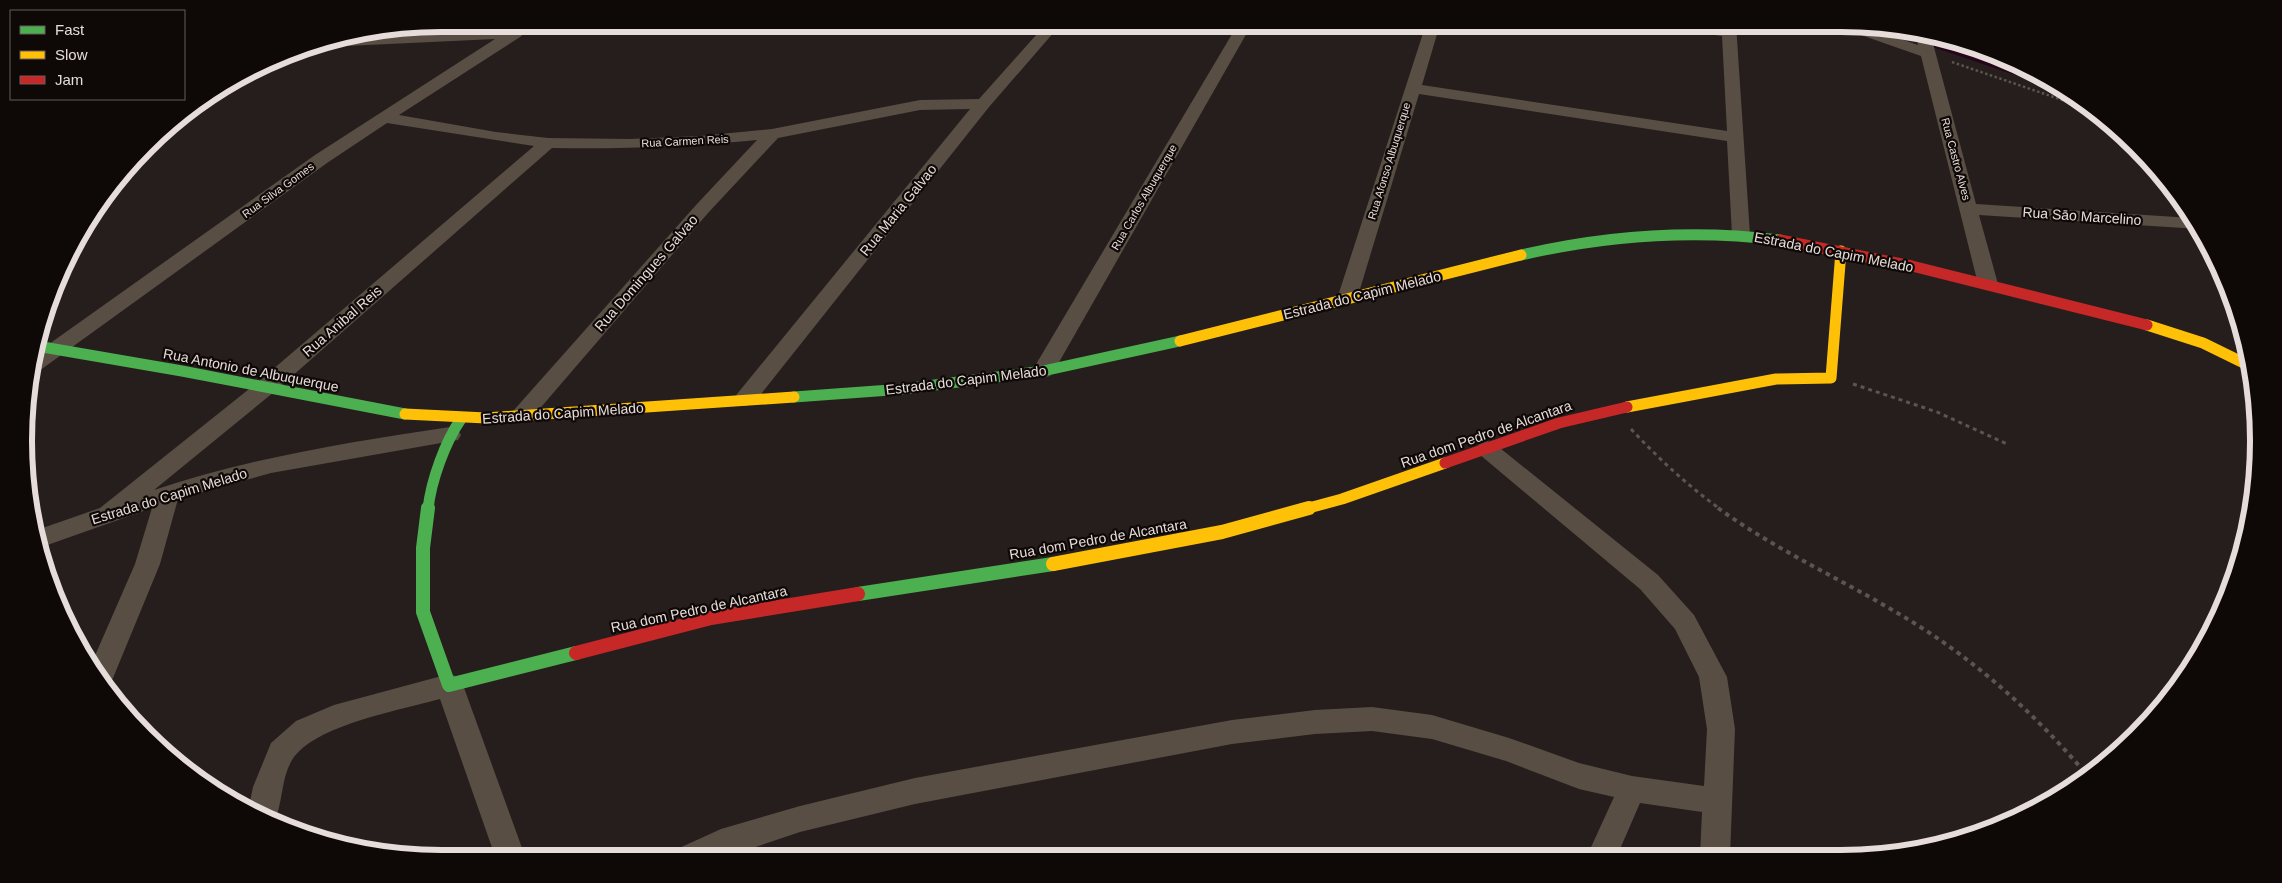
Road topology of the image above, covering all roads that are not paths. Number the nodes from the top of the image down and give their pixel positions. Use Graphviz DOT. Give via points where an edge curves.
graph roads {
  1 [pos="480,32"];
  2 [pos="517,32"];
  3 [pos="1047,32"];
  4 [pos="1240,32"];
  5 [pos="1431,32"];
  6 [pos="1729,32"];
  7 [pos="1884,35"];
  8 [pos="360,41"];
  9 [pos="1926,46"];
  10 [pos="1412,88"];
  11 [pos="984,104"];
  12 [pos="385,118"];
  13 [pos="772,134"];
  14 [pos="1735,136"];
  15 [pos="548,143"];
  16 [pos="1969,209"];
  17 [pos="2187,223"];
  18 [pos="1741,235"];
  19 [pos="1841,251"];
  20 [pos="1988,284"];
  21 [pos="1346,299"];
  22 [pos="43,347"];
  23 [pos="57,349"];
  24 [pos="40,360"];
  25 [pos="2241,360"];
  26 [pos="1043,371"];
  27 [pos="266,387"];
  28 [pos="745,399"];
  29 [pos="522,415"];
  30 [pos="455,427"];
  31 [pos="1488,449"];
  32 [pos="167,493"];
  33 [pos="110,513"];
  34 [pos="44,537"];
  35 [pos="102,670"];
  36 [pos="449,685"];
  37 [pos="1632,789"];
  38 [pos="1716,801"];
  39 [pos="263,809"];
  40 [pos="507,850"];
  41 [pos="707,850"];
  42 [pos="1605,850"];
  43 [pos="1715,850"];
  1 -- 8 [label="street"];
  2 -- 12 [label="street, Rua Silva Gomes"];
  3 -- 11 [label="street, Rua Maria Galvao"];
  4 -- 26 [label="street, Rua Carlos Albuquerque"];
  5 -- 10 [label="street, Rua Afonso Albuquerque"];
  6 -- 14 [label="street"];
  7 -- 9 [label="street"];
  9 -- 16 [label="street, Rua Castro Alves"];
  10 -- 14 [label="street"];
  10 -- 21 [label="street, Rua Afonso Albuquerque"];
  11 -- 13 [label="street, Rua Carmen Reis" via="920,105"];
  11 -- 28 [label="street, Rua Maria Galvao"];
  12 -- 15 [label="street, Rua Carmen Reis"];
  12 -- 23 [label="street, Rua Silva Gomes" via="321,159"];
  13 -- 15 [label="street, Rua Carmen Reis" via="682,142"];
  13 -- 29 [label="street, Rua Domingues Galvao"];
  14 -- 18 [label="street"];
  15 -- 27 [label="street, Rua Anibal Reis"];
  16 -- 17 [label="street, Rua Sāo Marcelino"];
  16 -- 20 [label="street, Rua Castro Alves"];
  18 -- 19 [label="street, Estrada do Capim Melado"];
  18 -- 21 [label="street, Estrada do Capim Melado" via="1604,238 1558,246"];
  19 -- 20 [label="street, Estrada do Capim Melado"];
  19 -- 31 [label="street, Rua dom Pedro de Alcantara" via="1831,378 1776,379 1615,409 1559,423"];
  20 -- 25 [label="street, Estrada do Capim Melado" via="2133,322"];
  21 -- 26 [label="street, Estrada do Capim Melado"];
  22 -- 23 [label="street, Rua Antonio de Albuquerque"];
  23 -- 24 [label="street, Rua Silva Gomes"];
  23 -- 27 [label="street, Rua Antonio de Albuquerque"];
  26 -- 28 [label="street, Estrada do Capim Melado" via="904,389"];
  27 -- 30 [label="street, Rua Antonio de Albuquerque"];
  27 -- 33 [label="street, Rua Anibal Reis"];
  28 -- 29 [label="street, Estrada do Capim Melado"];
  29 -- 30 [label="street, Estrada do Capim Melado"];
  30 -- 32 [label="street, Estrada do Capim Melado" via="270,466"];
  30 -- 36 [label="street" via="429,498 423,548 423,612"];
  31 -- 36 [label="street, Rua dom Pedro de Alcantara" via="1342,499 1222,532 1060,563 711,618"];
  31 -- 38 [label="street" via="1649,582 1685,622 1712,677 1721,729"];
  32 -- 33 [label="street, Estrada do Capim Melado"];
  32 -- 35 [label="street" via="162,521 149,559"];
  33 -- 34 [label="street, Estrada do Capim Melado"];
  36 -- 39 [label="street" via="334,717 306,729 281,752"];
  36 -- 40 [label="street"];
  37 -- 38 [label="street"];
  37 -- 41 [label="street" via="1579,776 1509,750 1432,727 1372,719 1315,722 1232,732 915,790 800,818"];
  37 -- 42 [label="street"];
  38 -- 43 [label="street"];
}
